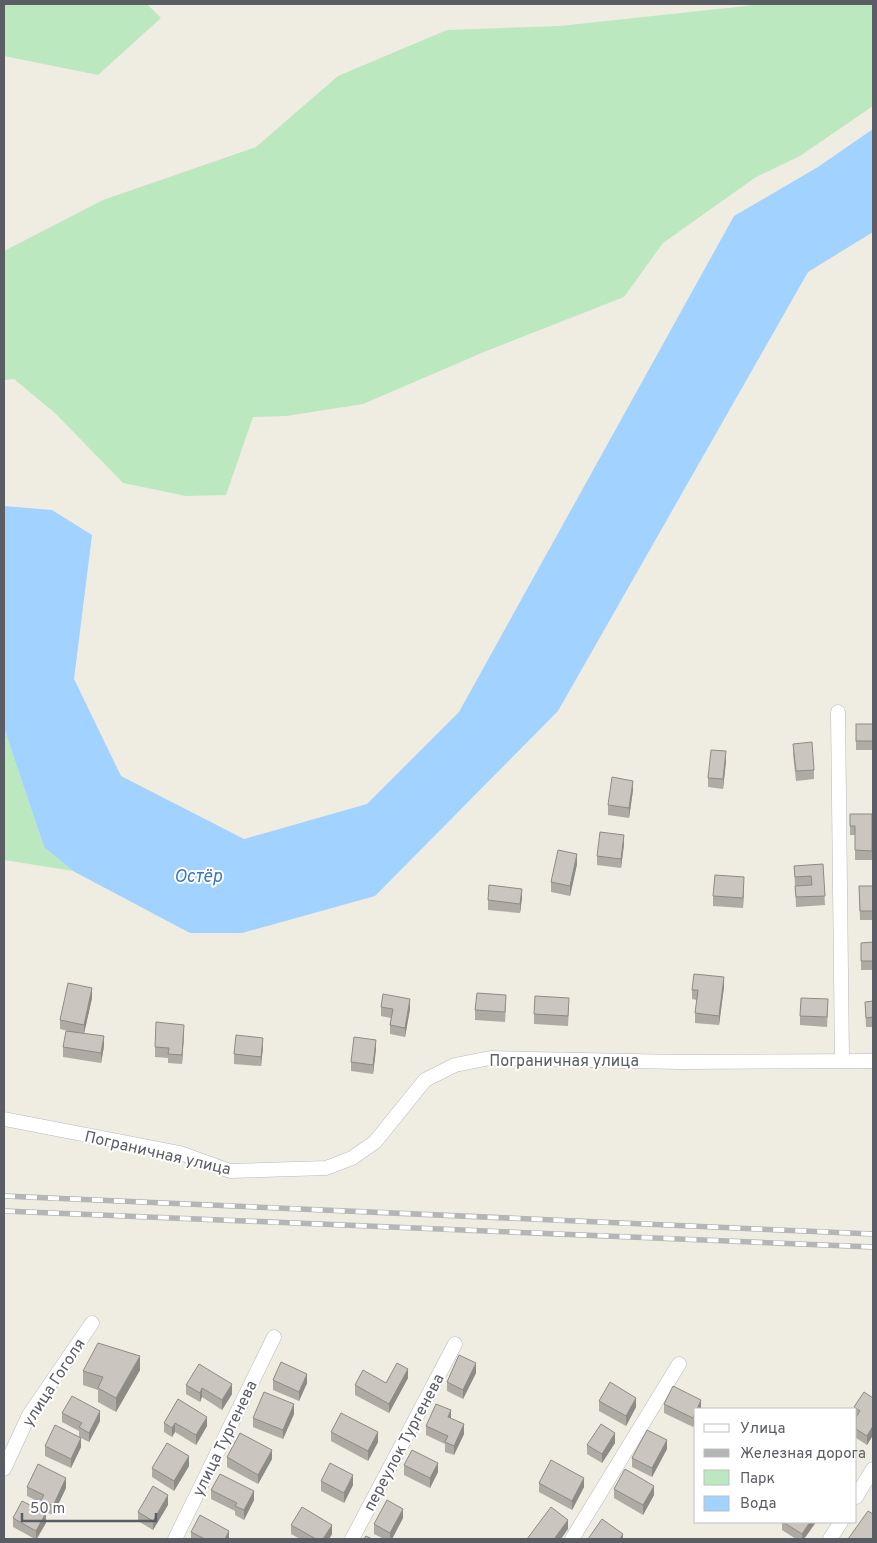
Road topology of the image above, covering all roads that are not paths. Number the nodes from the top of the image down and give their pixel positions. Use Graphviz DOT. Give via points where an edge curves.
graph roads {
  1 [pos="838,712"];
  2 [pos="842,1060"];
  3 [pos="873,1061"];
  4 [pos="4,1119"];
  5 [pos="92,1323"];
  6 [pos="274,1337"];
  7 [pos="455,1344"];
  8 [pos="679,1364"];
  9 [pos="4,1469"];
  10 [pos="873,1469"];
  11 [pos="857,1495"];
  12 [pos="840,1523"];
  13 [pos="175,1539"];
  14 [pos="352,1539"];
  15 [pos="572,1539"];
  16 [pos="830,1539"];
  1 -- 2 [label="street"];
  2 -- 3 [label="street, Пограничная улица"];
  2 -- 4 [label="street, Пограничная улица" via="681,1062 490,1058 464,1063 425,1080 375,1142 352,1158 326,1168 230,1170 180,1153"];
  5 -- 9 [label="street, улица Гоголя" via="29,1415"];
  6 -- 13 [label="street, улица Тургенева"];
  7 -- 14 [label="street, переулок Тургенева"];
  8 -- 15 [label="street"];
  10 -- 11 [label="street"];
  12 -- 16 [label="street"];
}
